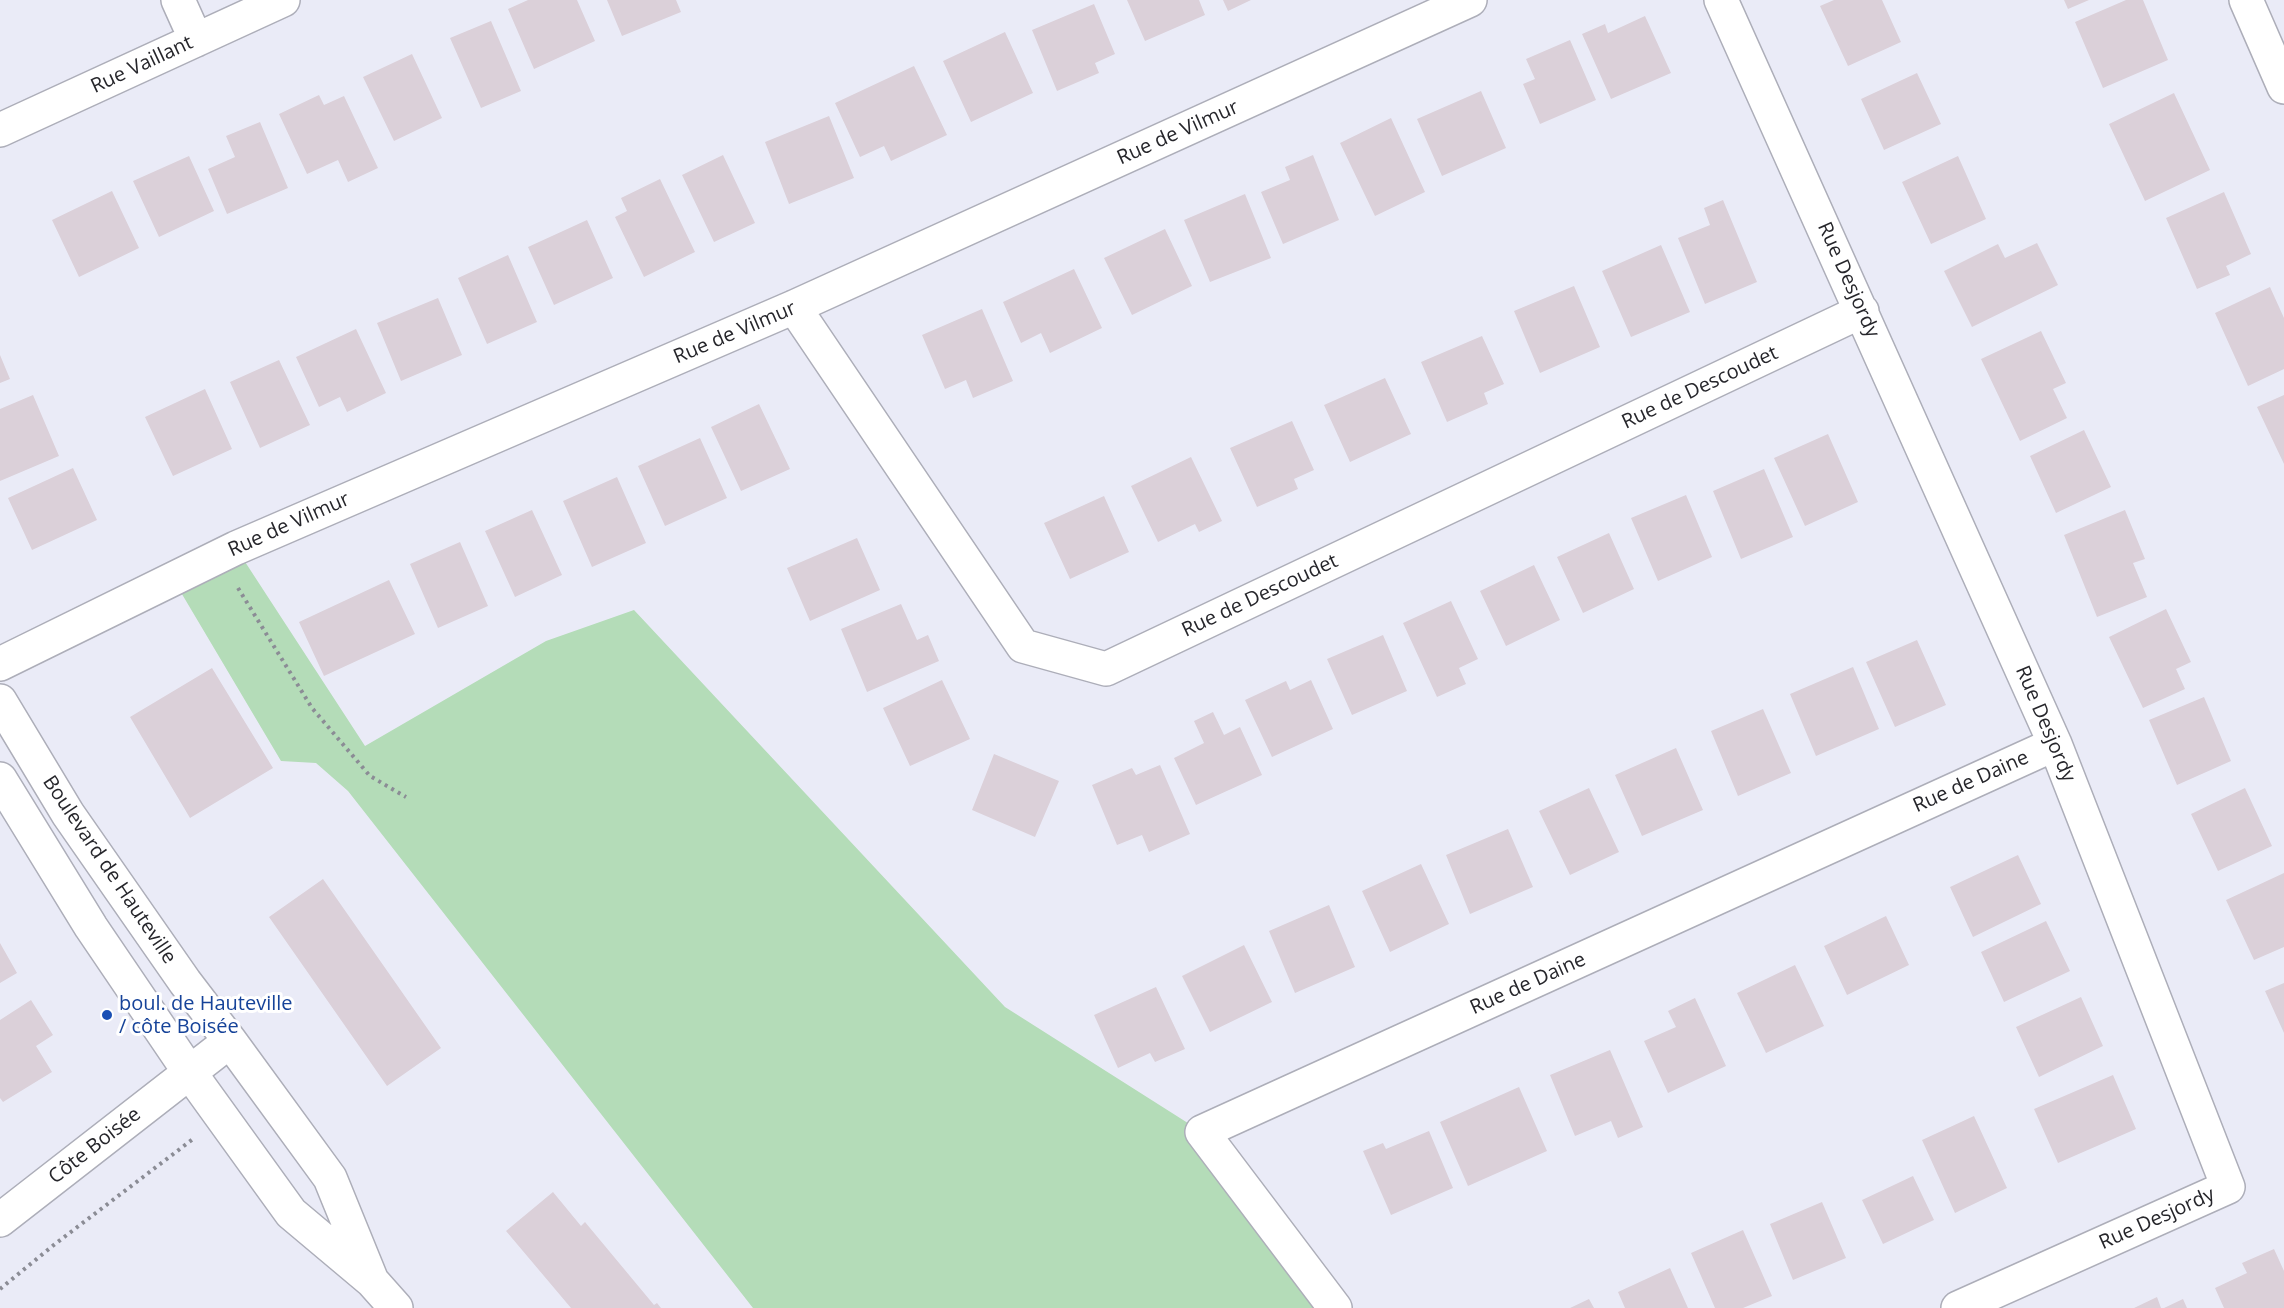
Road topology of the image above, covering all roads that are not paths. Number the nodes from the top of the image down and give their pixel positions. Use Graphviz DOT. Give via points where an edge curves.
graph roads {
  1 [pos="178,0"];
  2 [pos="283,0"];
  3 [pos="1470,0"];
  4 [pos="1721,0"];
  5 [pos="2246,0"];
  6 [pos="196,40"];
  7 [pos="2284,87"];
  8 [pos="0,130"];
  9 [pos="794,307"];
  10 [pos="1862,311"];
  11 [pos="0,664"];
  12 [pos="0,701"];
  13 [pos="2055,744"];
  14 [pos="0,779"];
  15 [pos="230,1041"];
  16 [pos="190,1073"];
  17 [pos="0,1220"];
  18 [pos="372,1281"];
  19 [pos="396,1308"];
  20 [pos="1335,1308"];
  21 [pos="1958,1308"];
  1 -- 6 [label="street"];
  2 -- 6 [label="street, Rue Vaillant"];
  3 -- 9 [label="street, Rue de Vilmur"];
  4 -- 10 [label="street, Rue Desjordy"];
  5 -- 7 [label="street"];
  6 -- 8 [label="street, Rue Vaillant"];
  9 -- 10 [label="street, Rue de Descoudet" via="1023,646 1106,669"];
  9 -- 11 [label="street, Rue de Vilmur" via="219,556"];
  10 -- 13 [label="street, Rue Desjordy"];
  12 -- 15 [label="street, Boulevard de Hauteville" via="68,814"];
  13 -- 20 [label="street, Rue de Daine" via="1202,1132"];
  13 -- 21 [label="street, Rue Desjordy" via="2228,1187"];
  14 -- 16 [label="street, Boulevard de Hauteville" via="91,927"];
  15 -- 16 [label="street, Côte Boisée"];
  15 -- 18 [label="street, Boulevard de Hauteville" via="330,1178"];
  16 -- 17 [label="street, Côte Boisée"];
  16 -- 18 [label="street, Boulevard de Hauteville" via="291,1213"];
  18 -- 19 [label="street, Boulevard de Hauteville"];
}
